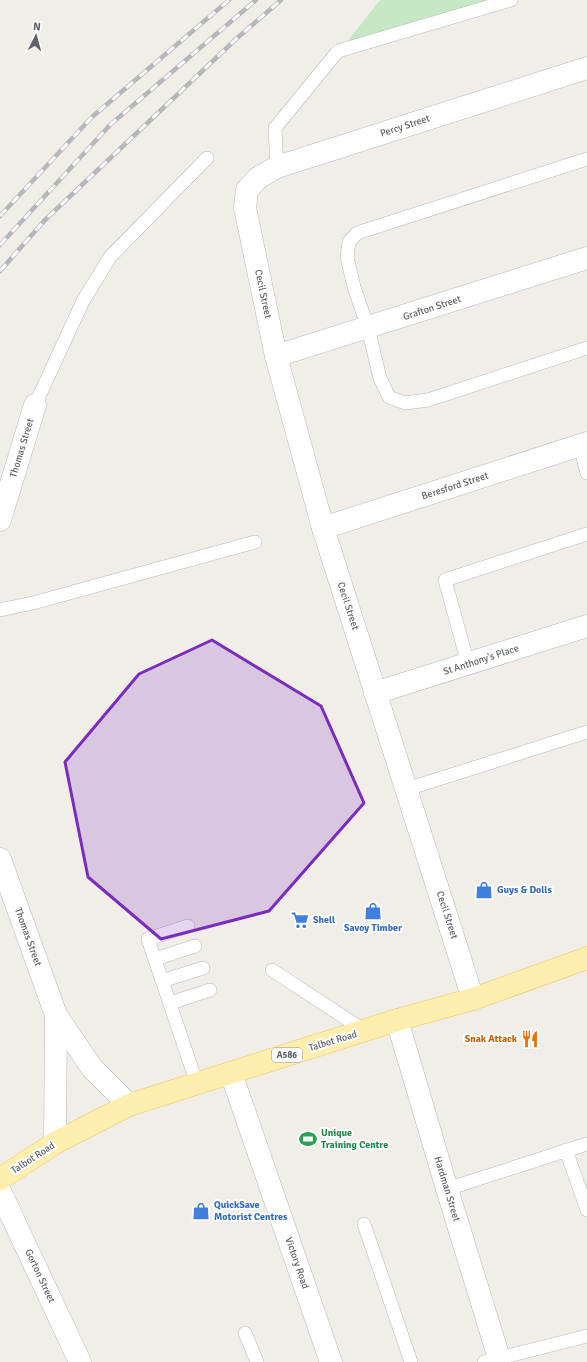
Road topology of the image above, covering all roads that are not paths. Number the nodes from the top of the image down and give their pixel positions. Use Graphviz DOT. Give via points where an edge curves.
graph roads {
  1 [pos="511,0"];
  2 [pos="587,68"];
  3 [pos="207,158"];
  4 [pos="587,159"];
  5 [pos="277,167"];
  6 [pos="245,208"];
  7 [pos="587,258"];
  8 [pos="368,328"];
  9 [pos="587,348"];
  10 [pos="276,356"];
  11 [pos="35,405"];
  12 [pos="584,444"];
  13 [pos="587,473"];
  14 [pos="1,516"];
  15 [pos="323,528"];
  16 [pos="587,534"];
  17 [pos="255,542"];
  18 [pos="0,610"];
  19 [pos="587,626"];
  20 [pos="468,664"];
  21 [pos="375,693"];
  22 [pos="587,732"];
  23 [pos="407,789"];
  24 [pos="0,859"];
  25 [pos="188,926"];
  26 [pos="195,946"];
  27 [pos="587,958"];
  28 [pos="154,959"];
  29 [pos="203,968"];
  30 [pos="272,970"];
  31 [pos="162,981"];
  32 [pos="210,990"];
  33 [pos="473,998"];
  34 [pos="170,1004"];
  35 [pos="56,1015"];
  36 [pos="397,1020"];
  37 [pos="365,1030"];
  38 [pos="230,1073"];
  39 [pos="197,1084"];
  40 [pos="129,1105"];
  41 [pos="55,1143"];
  42 [pos="587,1144"];
  43 [pos="566,1150"];
  44 [pos="0,1179"];
  45 [pos="447,1189"];
  46 [pos="0,1191"];
  47 [pos="587,1210"];
  48 [pos="364,1224"];
  49 [pos="245,1333"];
  50 [pos="587,1336"];
  51 [pos="492,1360"];
  52 [pos="80,1362"];
  53 [pos="257,1362"];
  54 [pos="331,1362"];
  55 [pos="411,1362"];
  1 -- 5 [label="lane" via="338,51 275,128"];
  2 -- 5 [label="street, Percy Street"];
  3 -- 11 [label="lane" via="110,256 83,302"];
  4 -- 8 [label="lane" via="357,233 349,242 347,257"];
  5 -- 6 [label="street, Percy Street" via="258,178 247,190"];
  6 -- 10 [label="street, Cecil Street"];
  7 -- 8 [label="street, Grafton Street"];
  8 -- 9 [label="lane" via="380,378 389,397 405,403 428,400"];
  8 -- 10 [label="street, Grafton Street"];
  10 -- 15 [label="street, Cecil Street"];
  11 -- 14 [label="street, Thomas Street"];
  12 -- 13 [label="lane"];
  12 -- 15 [label="street, Beresford Street"];
  15 -- 21 [label="street, Cecil Street"];
  16 -- 20 [label="lane" via="445,580"];
  17 -- 18 [label="lane"];
  19 -- 20 [label="street, St Anthony's Place"];
  20 -- 21 [label="street, St Anthony's Place"];
  21 -- 23 [label="street, Cecil Street"];
  22 -- 23 [label="lane"];
  23 -- 33 [label="street, Cecil Street"];
  24 -- 35 [label="street, Thomas Street"];
  25 -- 28 [label="lane" via="148,939"];
  26 -- 28 [label="lane"];
  27 -- 33 [label="main road, Talbot Road / A586"];
  28 -- 31 [label="lane"];
  29 -- 31 [label="lane"];
  30 -- 37 [label="lane"];
  31 -- 34 [label="lane"];
  32 -- 34 [label="lane"];
  33 -- 36 [label="main road, Talbot Road / A586"];
  34 -- 39 [label="lane"];
  35 -- 40 [label="street, Thomas Street" via="92,1068"];
  35 -- 41 [label="street, Thomas Street"];
  36 -- 37 [label="main road, Talbot Road / A586"];
  36 -- 45 [label="street, Hardman Street"];
  37 -- 38 [label="main road, Talbot Road / A586"];
  38 -- 39 [label="main road, Talbot Road / A586"];
  38 -- 54 [label="street, Victory Road"];
  39 -- 40 [label="main road, Talbot Road / A586"];
  40 -- 41 [label="main road, Talbot Road / A586"];
  41 -- 44 [label="main road, Talbot Road / A586"];
  42 -- 43 [label="lane"];
  43 -- 45 [label="lane"];
  43 -- 47 [label="lane"];
  45 -- 51 [label="street, Hardman Street"];
  46 -- 52 [label="street, Gorton Street"];
  48 -- 55 [label="lane"];
  49 -- 53 [label="lane"];
  50 -- 51 [label="lane"];
}
